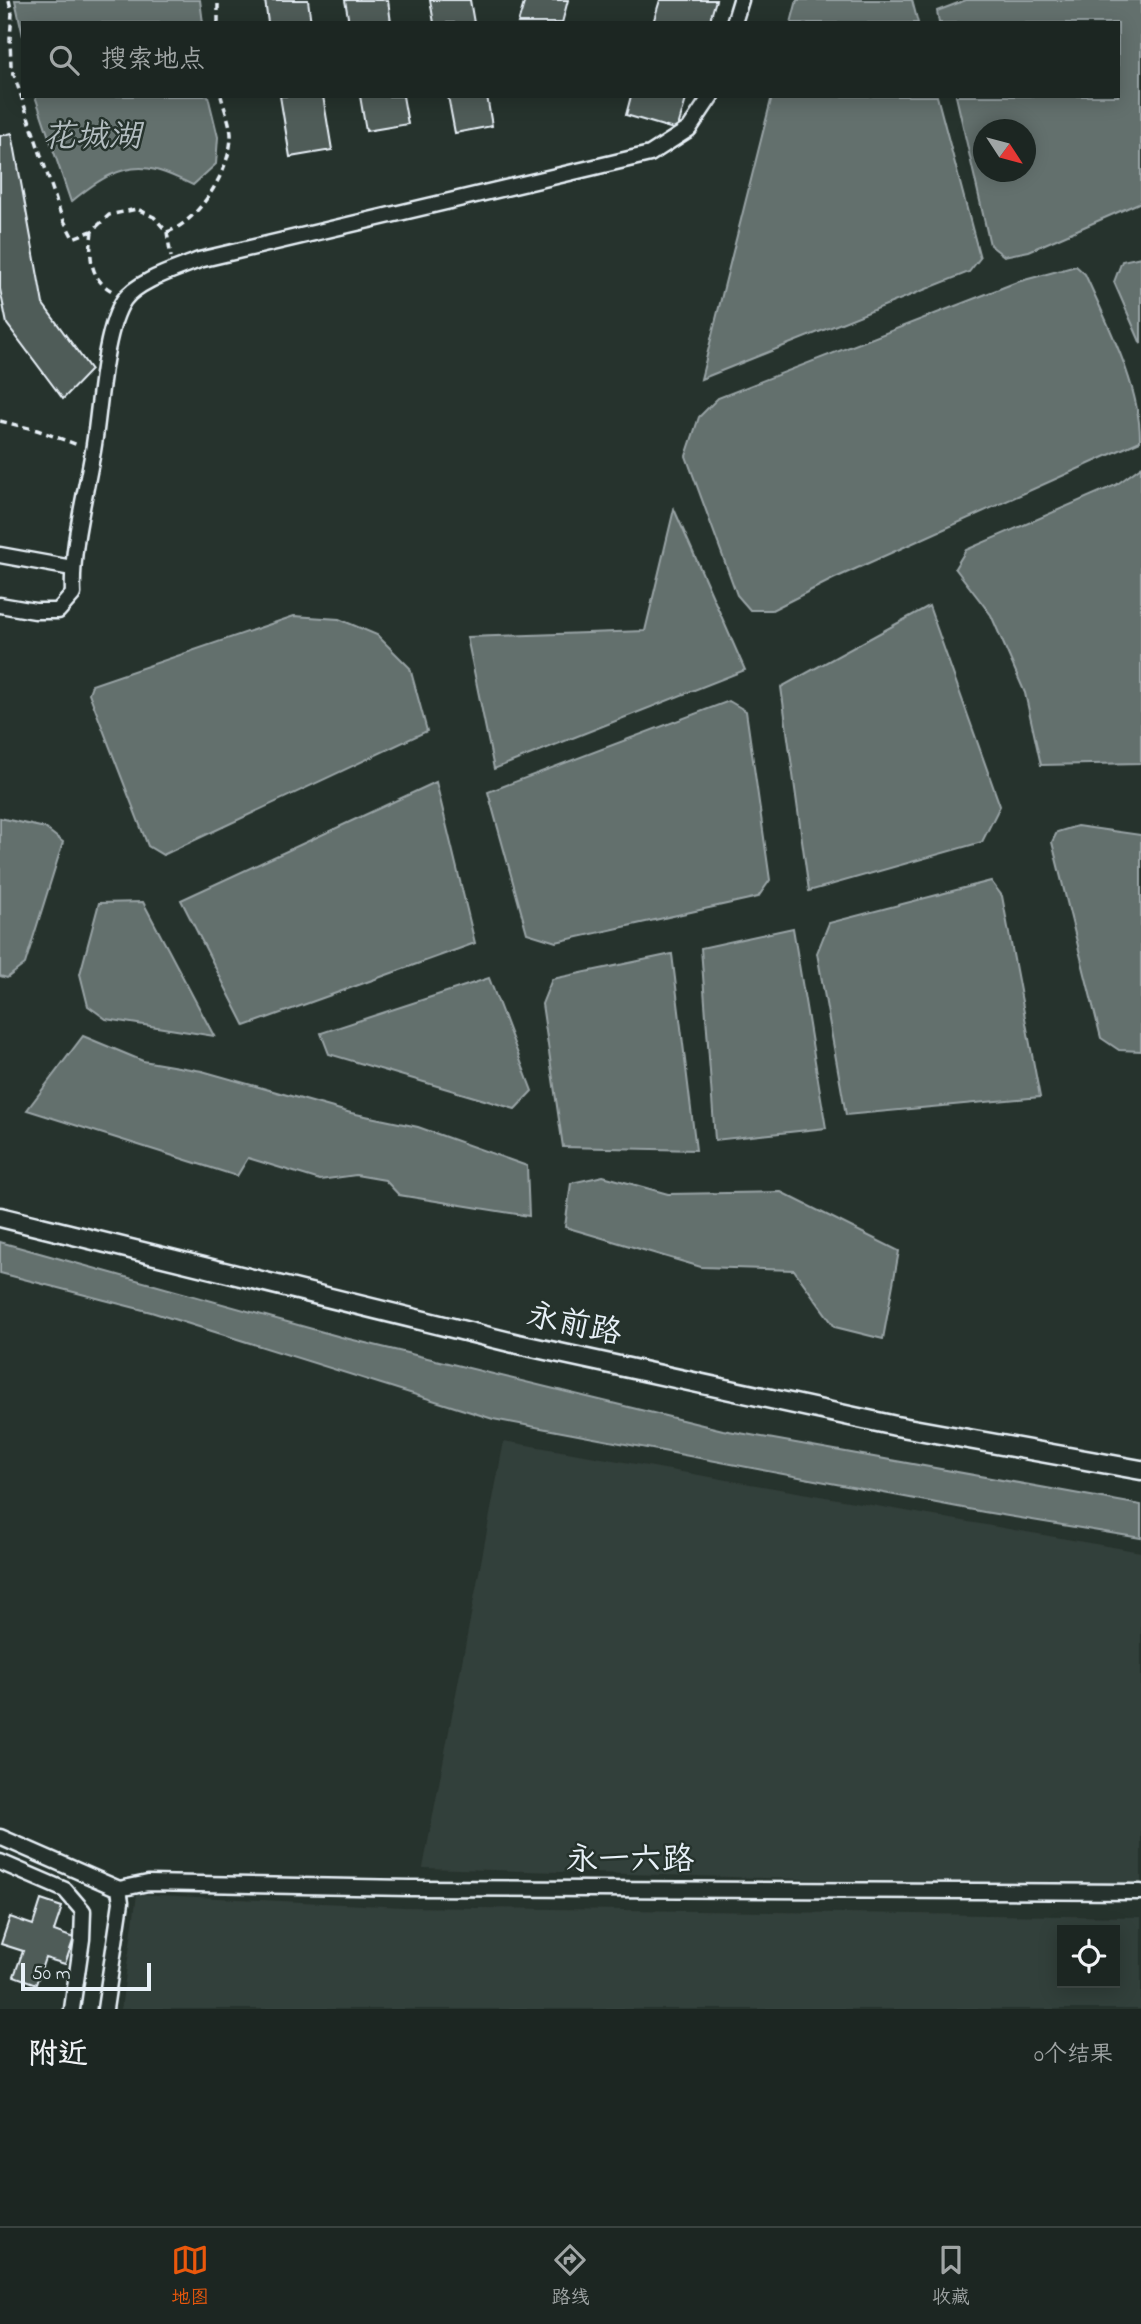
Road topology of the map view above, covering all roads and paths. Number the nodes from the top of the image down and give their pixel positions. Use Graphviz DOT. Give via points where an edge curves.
graph roads {
  1 [pos="9,0"];
  2 [pos="218,0"];
  3 [pos="741,0"];
  4 [pos="218,21"];
  5 [pos="735,21"];
  6 [pos="222,98"];
  7 [pos="710,98"];
  8 [pos="92,231"];
  9 [pos="125,298"];
  10 [pos="0,421"];
  11 [pos="94,450"];
  12 [pos="0,555"];
  13 [pos="72,568"];
  14 [pos="0,605"];
  15 [pos="0,1217"];
  16 [pos="1141,1470"];
  17 [pos="0,1837"];
  18 [pos="0,1862"];
  19 [pos="119,1889"];
  20 [pos="1141,1892"];
  21 [pos="72,2009"];
  22 [pos="105,2009"];
  1 -- 8 [label="path" via="10,66 61,215 73,238"];
  2 -- 4 [label="path"];
  3 -- 5 [label="street"];
  6 -- 8 [label="path" via="231,134 227,155 195,214 167,232 154,216 137,209 109,215"];
  7 -- 9 [label="street" via="689,129 650,154 199,260 148,281"];
  8 -- 9 [label="path" via="89,255 96,276"];
  9 -- 11 [label="street" via="112,324"];
  10 -- 11 [label="path"];
  11 -- 13 [label="street"];
  12 -- 13 [label="street"];
  13 -- 14 [label="street" via="73,594 58,611"];
  15 -- 16 [label="street, 永前路" via="518,1344 896,1426"];
  17 -- 19 [label="street"];
  18 -- 21 [label="street" via="65,1890 83,1911"];
  19 -- 20 [label="street, 永一六路" via="148,1883"];
  19 -- 22 [label="street"];
}
